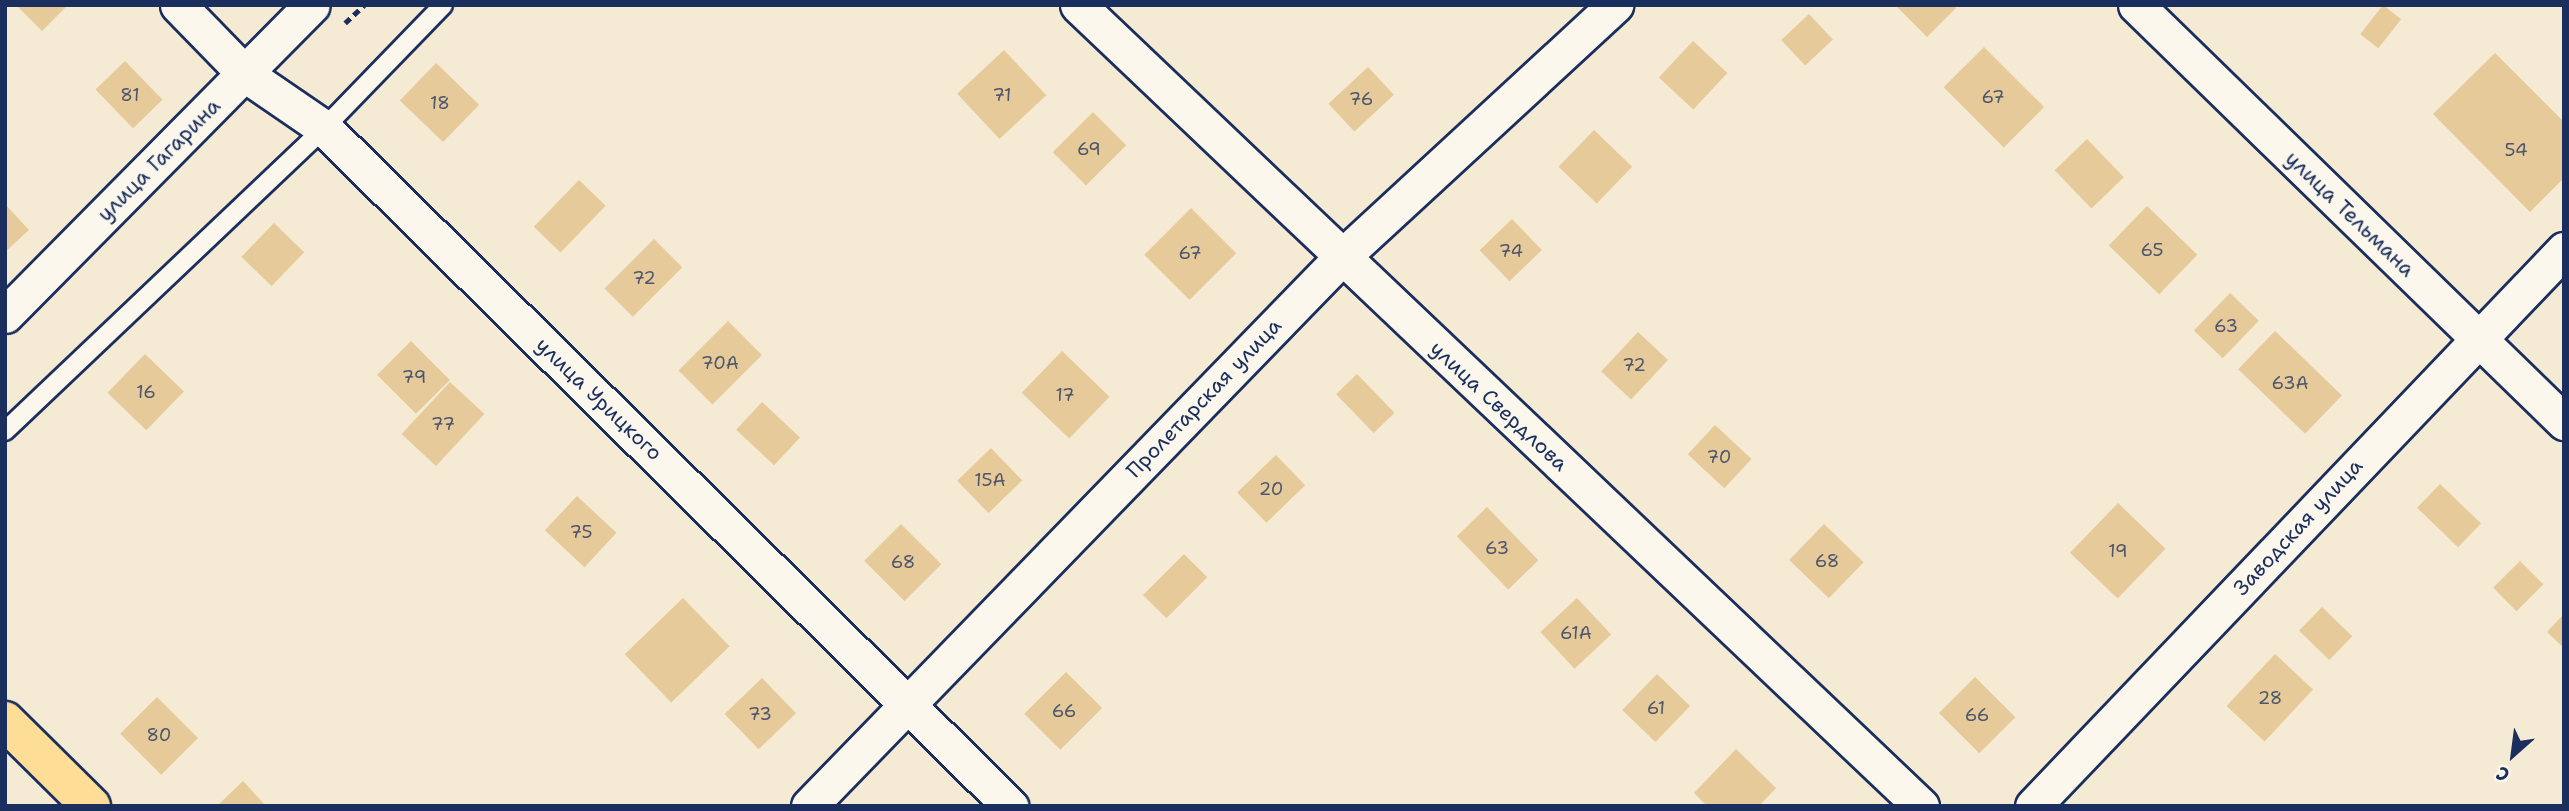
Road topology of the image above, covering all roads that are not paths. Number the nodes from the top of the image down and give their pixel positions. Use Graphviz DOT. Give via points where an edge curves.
graph roads {
  1 [pos="178,5"];
  2 [pos="312,5"];
  3 [pos="443,5"];
  4 [pos="1078,5"];
  5 [pos="1615,5"];
  6 [pos="2136,5"];
  7 [pos="244,74"];
  8 [pos="324,128"];
  9 [pos="2564,250"];
  10 [pos="1342,257"];
  11 [pos="5,314"];
  12 [pos="2477,338"];
  13 [pos="2564,422"];
  14 [pos="5,431"];
  15 [pos="907,701"];
  16 [pos="5,721"];
  17 [pos="91,806"];
  18 [pos="809,806"];
  19 [pos="1010,806"];
  20 [pos="1921,806"];
  21 [pos="2034,806"];
  1 -- 7 [label="street, улица Урицкого"];
  2 -- 7 [label="street, улица Гагарина"];
  3 -- 8 [label="lane"];
  4 -- 10 [label="street, улица Свердлова"];
  5 -- 10 [label="street, Пролетарская улица"];
  6 -- 12 [label="street, улица Тельмана"];
  7 -- 8 [label="street, улица Урицкого"];
  7 -- 11 [label="street, улица Гагарина"];
  8 -- 14 [label="lane"];
  8 -- 15 [label="street, улица Урицкого"];
  9 -- 12 [label="street, Заводская улица"];
  10 -- 15 [label="street, Пролетарская улица"];
  10 -- 20 [label="street, улица Свердлова"];
  12 -- 13 [label="street, улица Тельмана"];
  12 -- 21 [label="street, Заводская улица"];
  15 -- 18 [label="street, Пролетарская улица"];
  15 -- 19 [label="street, улица Урицкого"];
  16 -- 17 [label="main road"];
}
